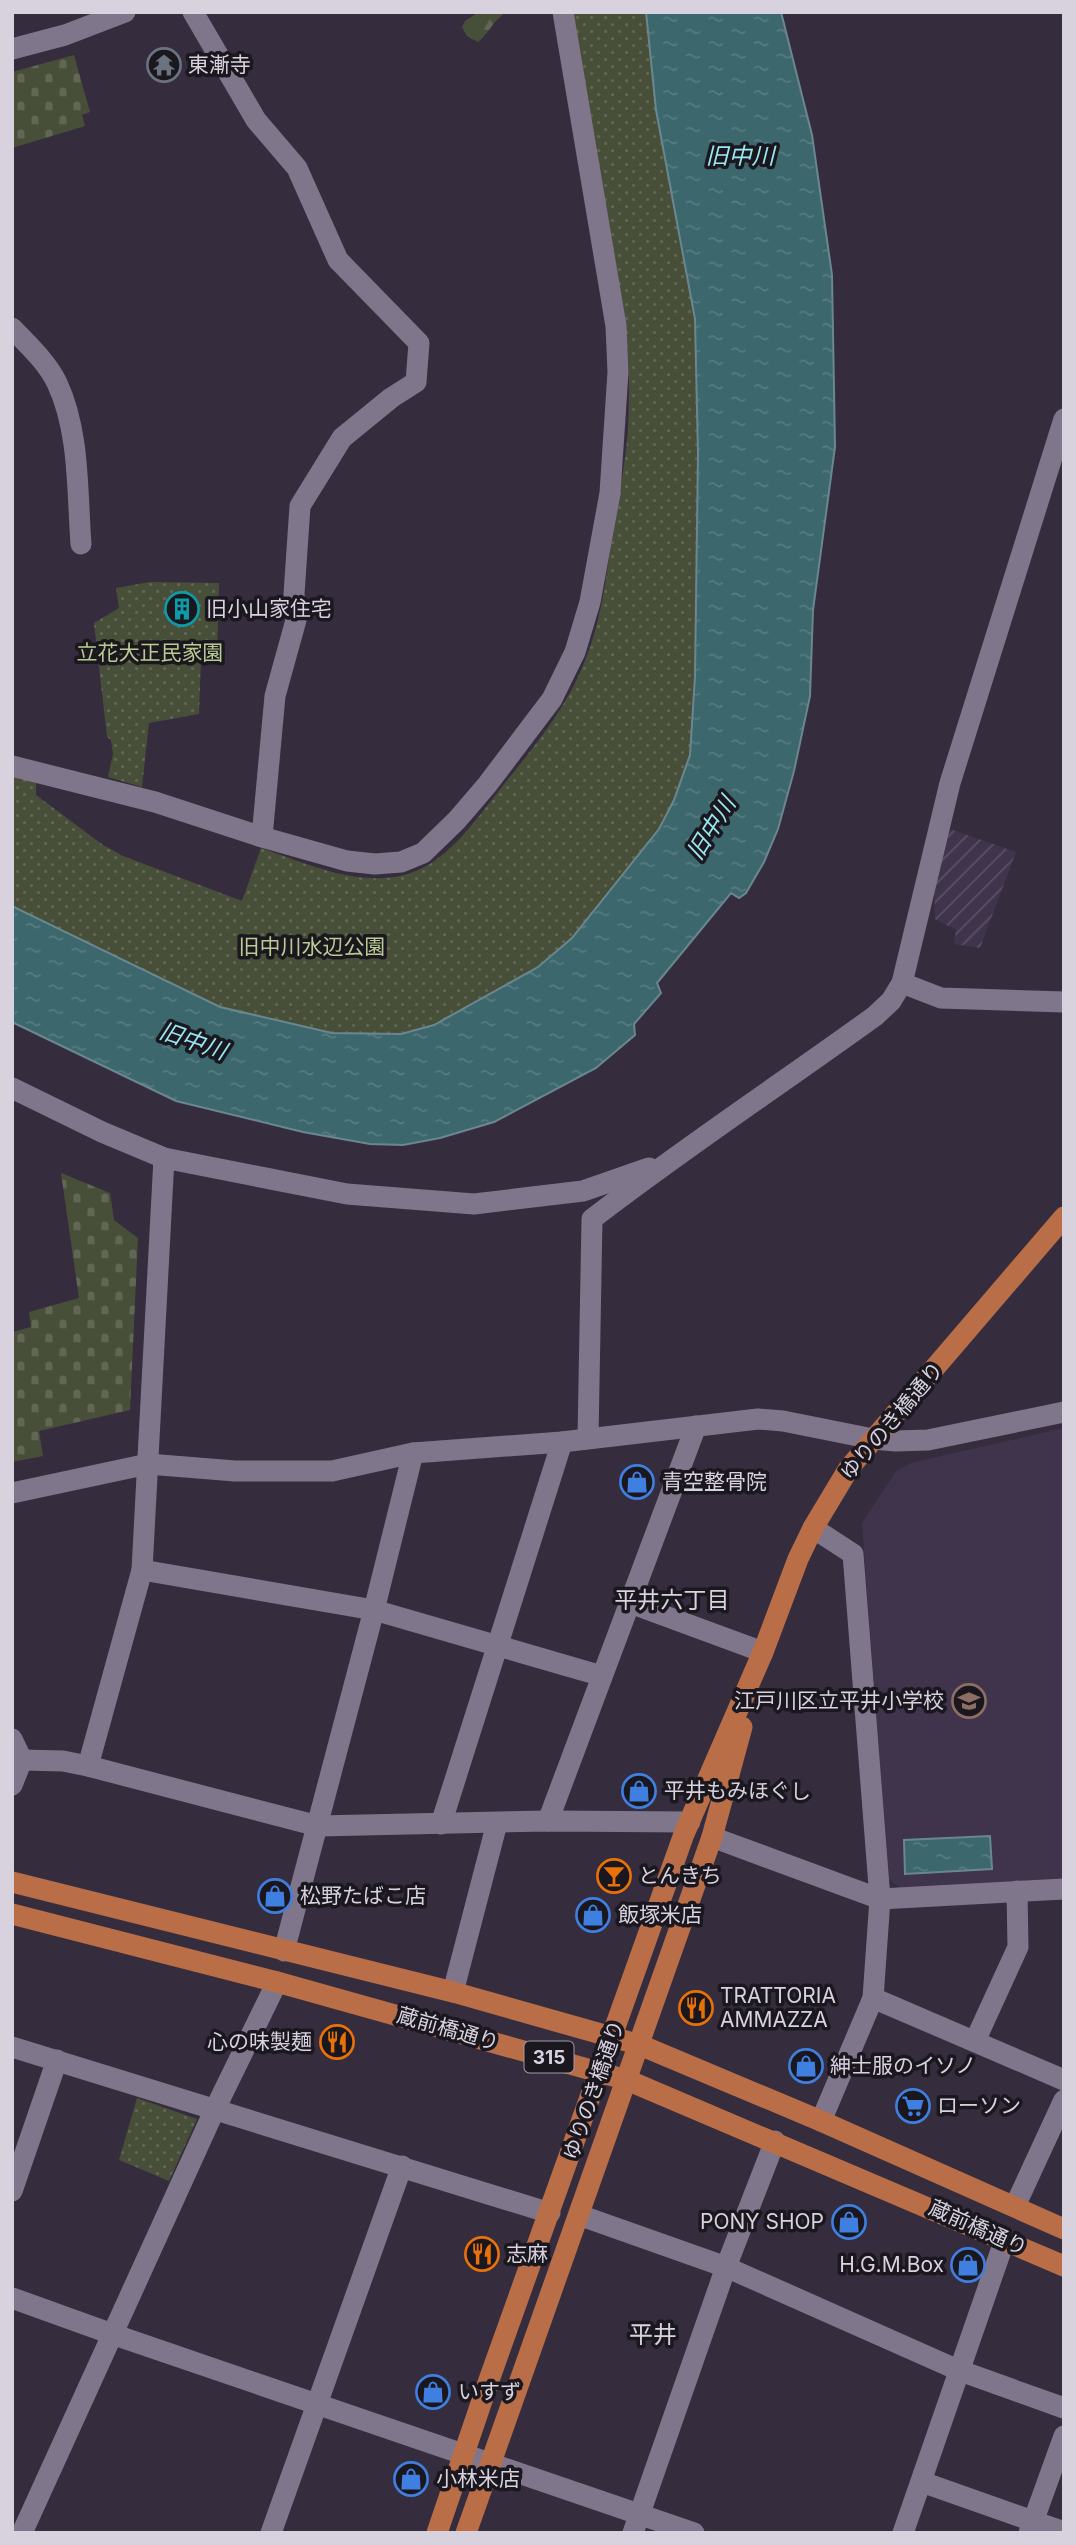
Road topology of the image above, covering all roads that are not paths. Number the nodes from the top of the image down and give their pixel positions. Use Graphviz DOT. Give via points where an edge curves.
graph roads {
  1 [pos="125,12"];
  2 [pos="193,12"];
  3 [pos="563,12"];
  4 [pos="12,49"];
  5 [pos="12,328"];
  6 [pos="1064,419"];
  7 [pos="81,544"];
  8 [pos="12,766"];
  9 [pos="262,837"];
  10 [pos="902,983"];
  11 [pos="1064,1002"];
  12 [pos="12,1088"];
  13 [pos="164,1158"];
  14 [pos="667,1161"];
  15 [pos="1064,1217"];
  16 [pos="1064,1412"];
  17 [pos="696,1426"];
  18 [pos="588,1438"];
  19 [pos="873,1439"];
  20 [pos="562,1442"];
  21 [pos="413,1453"];
  22 [pos="148,1464"];
  23 [pos="12,1493"];
  24 [pos="813,1528"];
  25 [pos="142,1570"];
  26 [pos="630,1603"];
  27 [pos="374,1610"];
  28 [pos="496,1645"];
  29 [pos="763,1652"];
  30 [pos="602,1676"];
  31 [pos="12,1739"];
  32 [pos="22,1760"];
  33 [pos="88,1766"];
  34 [pos="12,1785"];
  35 [pos="548,1821"];
  36 [pos="690,1822"];
  37 [pos="497,1823"];
  38 [pos="441,1824"];
  39 [pos="318,1826"];
  40 [pos="712,1837"];
  41 [pos="14,1882"];
  42 [pos="1064,1889"];
  43 [pos="1017,1891"];
  44 [pos="880,1899"];
  45 [pos="12,1914"];
  46 [pos="284,1951"];
  47 [pos="277,1982"];
  48 [pos="453,1992"];
  49 [pos="873,1998"];
  50 [pos="613,2037"];
  51 [pos="975,2041"];
  52 [pos="639,2045"];
  53 [pos="12,2047"];
  54 [pos="57,2060"];
  55 [pos="600,2071"];
  56 [pos="627,2080"];
  57 [pos="1064,2080"];
  58 [pos="1064,2100"];
  59 [pos="215,2109"];
  60 [pos="821,2121"];
  61 [pos="775,2141"];
  62 [pos="402,2166"];
  63 [pos="12,2192"];
  64 [pos="1015,2206"];
  65 [pos="550,2213"];
  66 [pos="579,2215"];
  67 [pos="1064,2229"];
  68 [pos="1005,2239"];
  69 [pos="1064,2266"];
  70 [pos="726,2267"];
  71 [pos="12,2298"];
  72 [pos="112,2334"];
  73 [pos="958,2370"];
  74 [pos="317,2404"];
  75 [pos="1064,2407"];
  76 [pos="1064,2436"];
  77 [pos="464,2454"];
  78 [pos="491,2463"];
  79 [pos="922,2482"];
  80 [pos="637,2523"];
  81 [pos="1031,2527"];
  82 [pos="1064,2532"];
  83 [pos="22,2533"];
  84 [pos="271,2533"];
  85 [pos="437,2533"];
  86 [pos="466,2533"];
  87 [pos="694,2533"];
  88 [pos="904,2533"];
  1 -- 4 [label="street"];
  2 -- 9 [label="street" via="256,120 297,168 338,260 419,343 416,382 342,438 300,506 296,620 275,696"];
  3 -- 9 [label="street" via="616,326 618,372 610,494 590,601 575,652 552,699 487,785 423,853 401,862 375,864 347,861"];
  5 -- 7 [label="street" via="43,360 57,383 73,436"];
  6 -- 10 [label="street" via="950,783"];
  8 -- 9 [label="street" via="155,802"];
  10 -- 11 [label="street" via="941,998"];
  10 -- 14 [label="street" via="876,1016"];
  12 -- 13 [label="street"];
  13 -- 14 [label="street" via="347,1194 474,1204 583,1191"];
  13 -- 22 [label="street"];
  14 -- 18 [label="street" via="592,1219"];
  15 -- 19 [label="main road, ゆりのき橋通り"];
  16 -- 19 [label="street" via="928,1440"];
  17 -- 18 [label="street"];
  17 -- 19 [label="street" via="758,1419"];
  17 -- 26 [label="street"];
  18 -- 20 [label="street"];
  19 -- 24 [label="main road, ゆりのき橋通り" via="849,1468"];
  20 -- 21 [label="street"];
  20 -- 28 [label="street"];
  21 -- 22 [label="street" via="332,1471 234,1471"];
  21 -- 27 [label="street"];
  22 -- 23 [label="street"];
  22 -- 25 [label="street"];
  24 -- 29 [label="main road, ゆりのき橋通り"];
  24 -- 44 [label="street" via="853,1554"];
  25 -- 27 [label="street"];
  25 -- 33 [label="street"];
  26 -- 29 [label="street"];
  26 -- 30 [label="street"];
  27 -- 28 [label="street"];
  27 -- 39 [label="street"];
  28 -- 30 [label="street"];
  28 -- 38 [label="street"];
  29 -- 36 [label="main road, ゆりのき橋通り"];
  29 -- 40 [label="main road, ゆりのき橋通り"];
  30 -- 35 [label="street"];
  31 -- 32 [label="street"];
  32 -- 33 [label="street"];
  32 -- 34 [label="street"];
  33 -- 39 [label="street"];
  35 -- 36 [label="street"];
  35 -- 37 [label="street"];
  36 -- 50 [label="main road, ゆりのき橋通り"];
  37 -- 38 [label="street"];
  37 -- 48 [label="street"];
  38 -- 39 [label="street"];
  39 -- 46 [label="street"];
  40 -- 44 [label="street"];
  40 -- 52 [label="main road, ゆりのき橋通り"];
  41 -- 46 [label="main road, 蔵前橋通り / 315"];
  42 -- 43 [label="street"];
  43 -- 44 [label="street"];
  43 -- 51 [label="street" via="1018,1947"];
  44 -- 49 [label="street"];
  45 -- 47 [label="main road, 蔵前橋通り / 315"];
  46 -- 48 [label="main road, 蔵前橋通り / 315"];
  47 -- 55 [label="main road, 蔵前橋通り / 315"];
  47 -- 59 [label="street"];
  48 -- 50 [label="main road, 蔵前橋通り / 315"];
  49 -- 51 [label="street"];
  49 -- 60 [label="street"];
  50 -- 52 [label="main road, 蔵前橋通り / 315"];
  50 -- 55 [label="main road, ゆりのき橋通り"];
  51 -- 57 [label="street"];
  52 -- 56 [label="main road, ゆりのき橋通り"];
  52 -- 60 [label="main road, 蔵前橋通り / 315"];
  53 -- 54 [label="street"];
  54 -- 59 [label="street"];
  54 -- 63 [label="street"];
  55 -- 56 [label="main road, 蔵前橋通り / 315"];
  55 -- 65 [label="main road, ゆりのき橋通り"];
  56 -- 61 [label="main road, 蔵前橋通り / 315"];
  56 -- 66 [label="main road, ゆりのき橋通り"];
  58 -- 64 [label="street"];
  59 -- 62 [label="street"];
  59 -- 72 [label="street"];
  60 -- 64 [label="main road, 蔵前橋通り / 315"];
  61 -- 68 [label="main road, 蔵前橋通り / 315"];
  61 -- 70 [label="street"];
  62 -- 65 [label="street"];
  62 -- 74 [label="street"];
  64 -- 67 [label="main road, 蔵前橋通り / 315"];
  65 -- 77 [label="main road, ゆりのき橋通り"];
  66 -- 70 [label="street"];
  66 -- 78 [label="main road, ゆりのき橋通り"];
  68 -- 69 [label="main road, 蔵前橋通り / 315"];
  68 -- 73 [label="street"];
  70 -- 73 [label="street"];
  70 -- 80 [label="street"];
  71 -- 72 [label="street"];
  72 -- 74 [label="street"];
  72 -- 83 [label="street"];
  73 -- 75 [label="street"];
  73 -- 79 [label="street"];
  74 -- 77 [label="street"];
  74 -- 84 [label="street"];
  76 -- 81 [label="street"];
  77 -- 78 [label="street"];
  77 -- 85 [label="main road, ゆりのき橋通り"];
  78 -- 80 [label="street"];
  78 -- 86 [label="main road, ゆりのき橋通り"];
  79 -- 81 [label="street"];
  79 -- 88 [label="street"];
  80 -- 87 [label="street"];
  81 -- 82 [label="street"];
}
